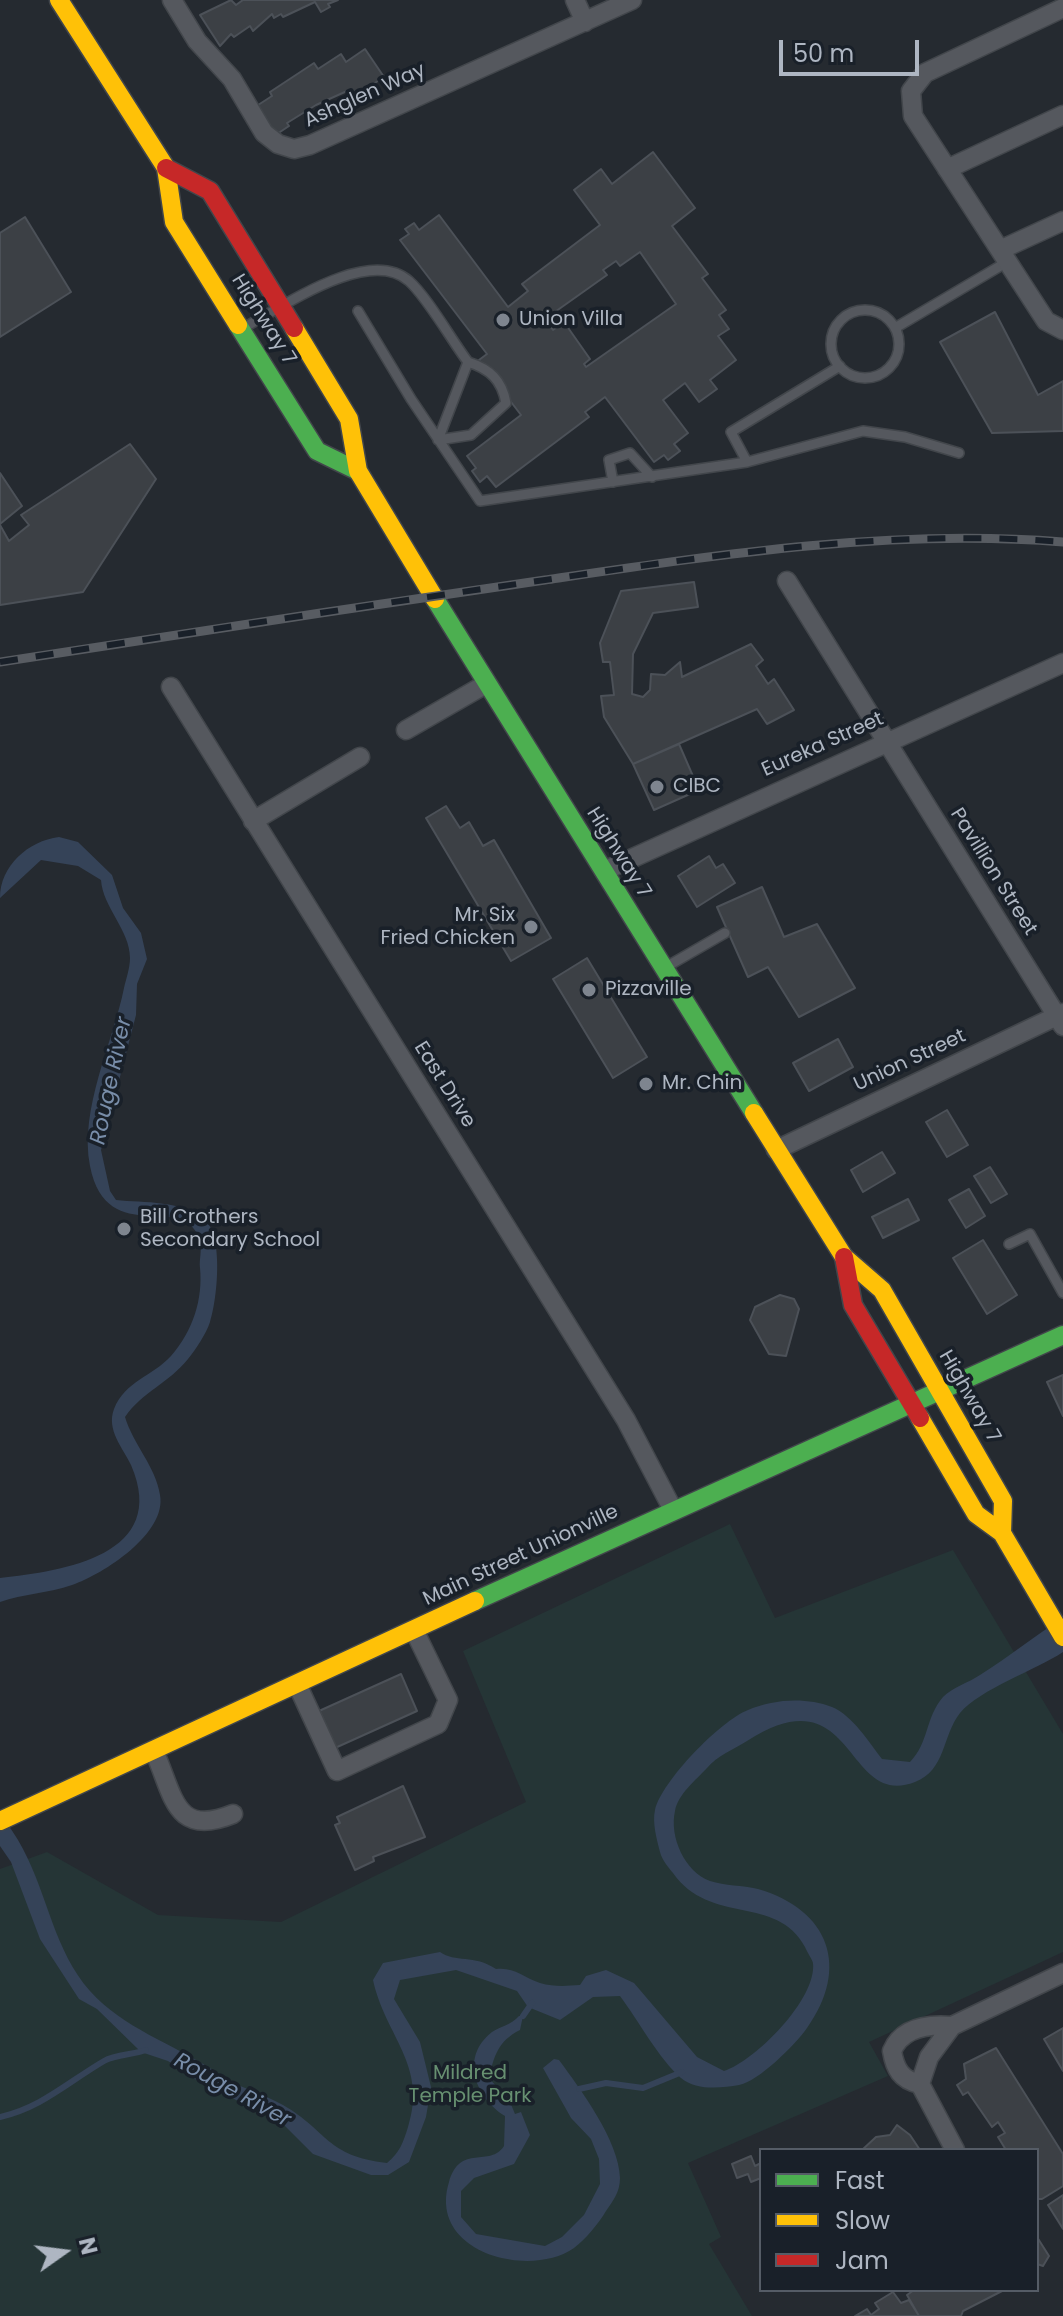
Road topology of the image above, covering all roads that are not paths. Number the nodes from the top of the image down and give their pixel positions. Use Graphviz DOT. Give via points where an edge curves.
graph roads {
  1 [pos="59,0"];
  2 [pos="172,0"];
  3 [pos="575,0"];
  4 [pos="632,0"];
  5 [pos="1063,8"];
  6 [pos="585,22"];
  7 [pos="1063,115"];
  8 [pos="166,168"];
  9 [pos="947,169"];
  10 [pos="1063,221"];
  11 [pos="1004,256"];
  12 [pos="280,308"];
  13 [pos="358,311"];
  14 [pos="243,328"];
  15 [pos="895,328"];
  16 [pos="1063,330"];
  17 [pos="468,362"];
  18 [pos="840,366"];
  19 [pos="438,440"];
  20 [pos="959,453"];
  21 [pos="747,462"];
  22 [pos="358,471"];
  23 [pos="652,477"];
  24 [pos="613,482"];
  25 [pos="787,581"];
  26 [pos="1063,663"];
  27 [pos="486,684"];
  28 [pos="171,687"];
  29 [pos="406,730"];
  30 [pos="887,740"];
  31 [pos="360,757"];
  32 [pos="253,821"];
  33 [pos="604,871"];
  34 [pos="725,933"];
  35 [pos="663,969"];
  36 [pos="1061,1019"];
  37 [pos="776,1150"];
  38 [pos="1009,1244"];
  39 [pos="844,1257"];
  40 [pos="1063,1293"];
  41 [pos="1063,1335"];
  42 [pos="940,1392"];
  43 [pos="912,1405"];
  44 [pos="673,1510"];
  45 [pos="1002,1533"];
  46 [pos="414,1630"];
  47 [pos="1063,1637"];
  48 [pos="297,1684"];
  49 [pos="154,1751"];
  50 [pos="233,1814"];
  51 [pos="0,1821"];
  52 [pos="1063,1973"];
  53 [pos="952,2026"];
  54 [pos="920,2084"];
  55 [pos="954,2148"];
  1 -- 8 [label="main road, Highway 7"];
  2 -- 6 [label="street, Ashglen Way" via="197,41 232,79 264,133 294,149"];
  3 -- 6 [label="street"];
  4 -- 6 [label="street, Ashglen Way"];
  5 -- 9 [label="street" via="925,73 911,91 913,116"];
  7 -- 9 [label="street"];
  8 -- 12 [label="main road, Highway 7" via="210,191"];
  8 -- 14 [label="main road, Highway 7" via="174,222"];
  9 -- 11 [label="street"];
  10 -- 11 [label="street"];
  11 -- 15 [label="lane"];
  11 -- 16 [label="street" via="1046,321"];
  12 -- 14 [label="lane"];
  12 -- 17 [label="lane" via="354,272 383,268 409,281"];
  12 -- 22 [label="main road, Highway 7" via="349,419"];
  13 -- 19 [label="lane"];
  14 -- 22 [label="main road, Highway 7" via="317,451"];
  15 -- 18 [label="lane" via="899,349 889,369 869,378"];
  15 -- 18 [label="lane" via="878,312 855,311 845,317 831,346"];
  17 -- 19 [label="lane"];
  17 -- 19 [label="lane" via="488,368 506,403 471,435"];
  18 -- 21 [label="lane" via="731,432"];
  19 -- 24 [label="lane" via="480,501"];
  20 -- 21 [label="lane" via="863,431"];
  21 -- 23 [label="lane"];
  22 -- 27 [label="main road, Highway 7"];
  23 -- 24 [label="lane"];
  23 -- 24 [label="lane" via="630,453 609,460"];
  25 -- 30 [label="street, Pavillion Street"];
  26 -- 30 [label="street, Eureka Street"];
  27 -- 29 [label="street"];
  27 -- 33 [label="main road, Highway 7"];
  28 -- 32 [label="street, East Drive"];
  30 -- 33 [label="street, Eureka Street"];
  30 -- 36 [label="street, Pavillion Street"];
  31 -- 32 [label="street"];
  32 -- 44 [label="street, East Drive" via="589,1359"];
  33 -- 35 [label="main road, Highway 7"];
  34 -- 35 [label="lane"];
  35 -- 37 [label="main road, Highway 7"];
  36 -- 37 [label="street, Union Street"];
  37 -- 39 [label="main road, Highway 7"];
  38 -- 40 [label="lane" via="1030,1234"];
  39 -- 42 [label="main road, Highway 7" via="882,1290"];
  39 -- 43 [label="main road, Highway 7" via="853,1305"];
  41 -- 42 [label="main road, Main Street Unionville"];
  42 -- 43 [label="main road, Main Street Unionville"];
  42 -- 45 [label="main road, Highway 7" via="1003,1501"];
  43 -- 44 [label="main road, Main Street Unionville"];
  43 -- 45 [label="main road, Highway 7" via="976,1514"];
  44 -- 46 [label="main road, Main Street Unionville"];
  45 -- 47 [label="main road, Highway 7"];
  46 -- 48 [label="main road, Main Street Unionville"];
  46 -- 48 [label="street" via="448,1700 444,1715 438,1724 337,1771"];
  48 -- 49 [label="main road, Main Street Unionville"];
  49 -- 50 [label="street" via="188,1819 202,1823"];
  49 -- 51 [label="main road, Main Street Unionville"];
  52 -- 53 [label="street"];
  53 -- 54 [label="street" via="929,2057"];
  53 -- 54 [label="street" via="922,2028 896,2040 892,2051 898,2072"];
  54 -- 55 [label="street"];
}
